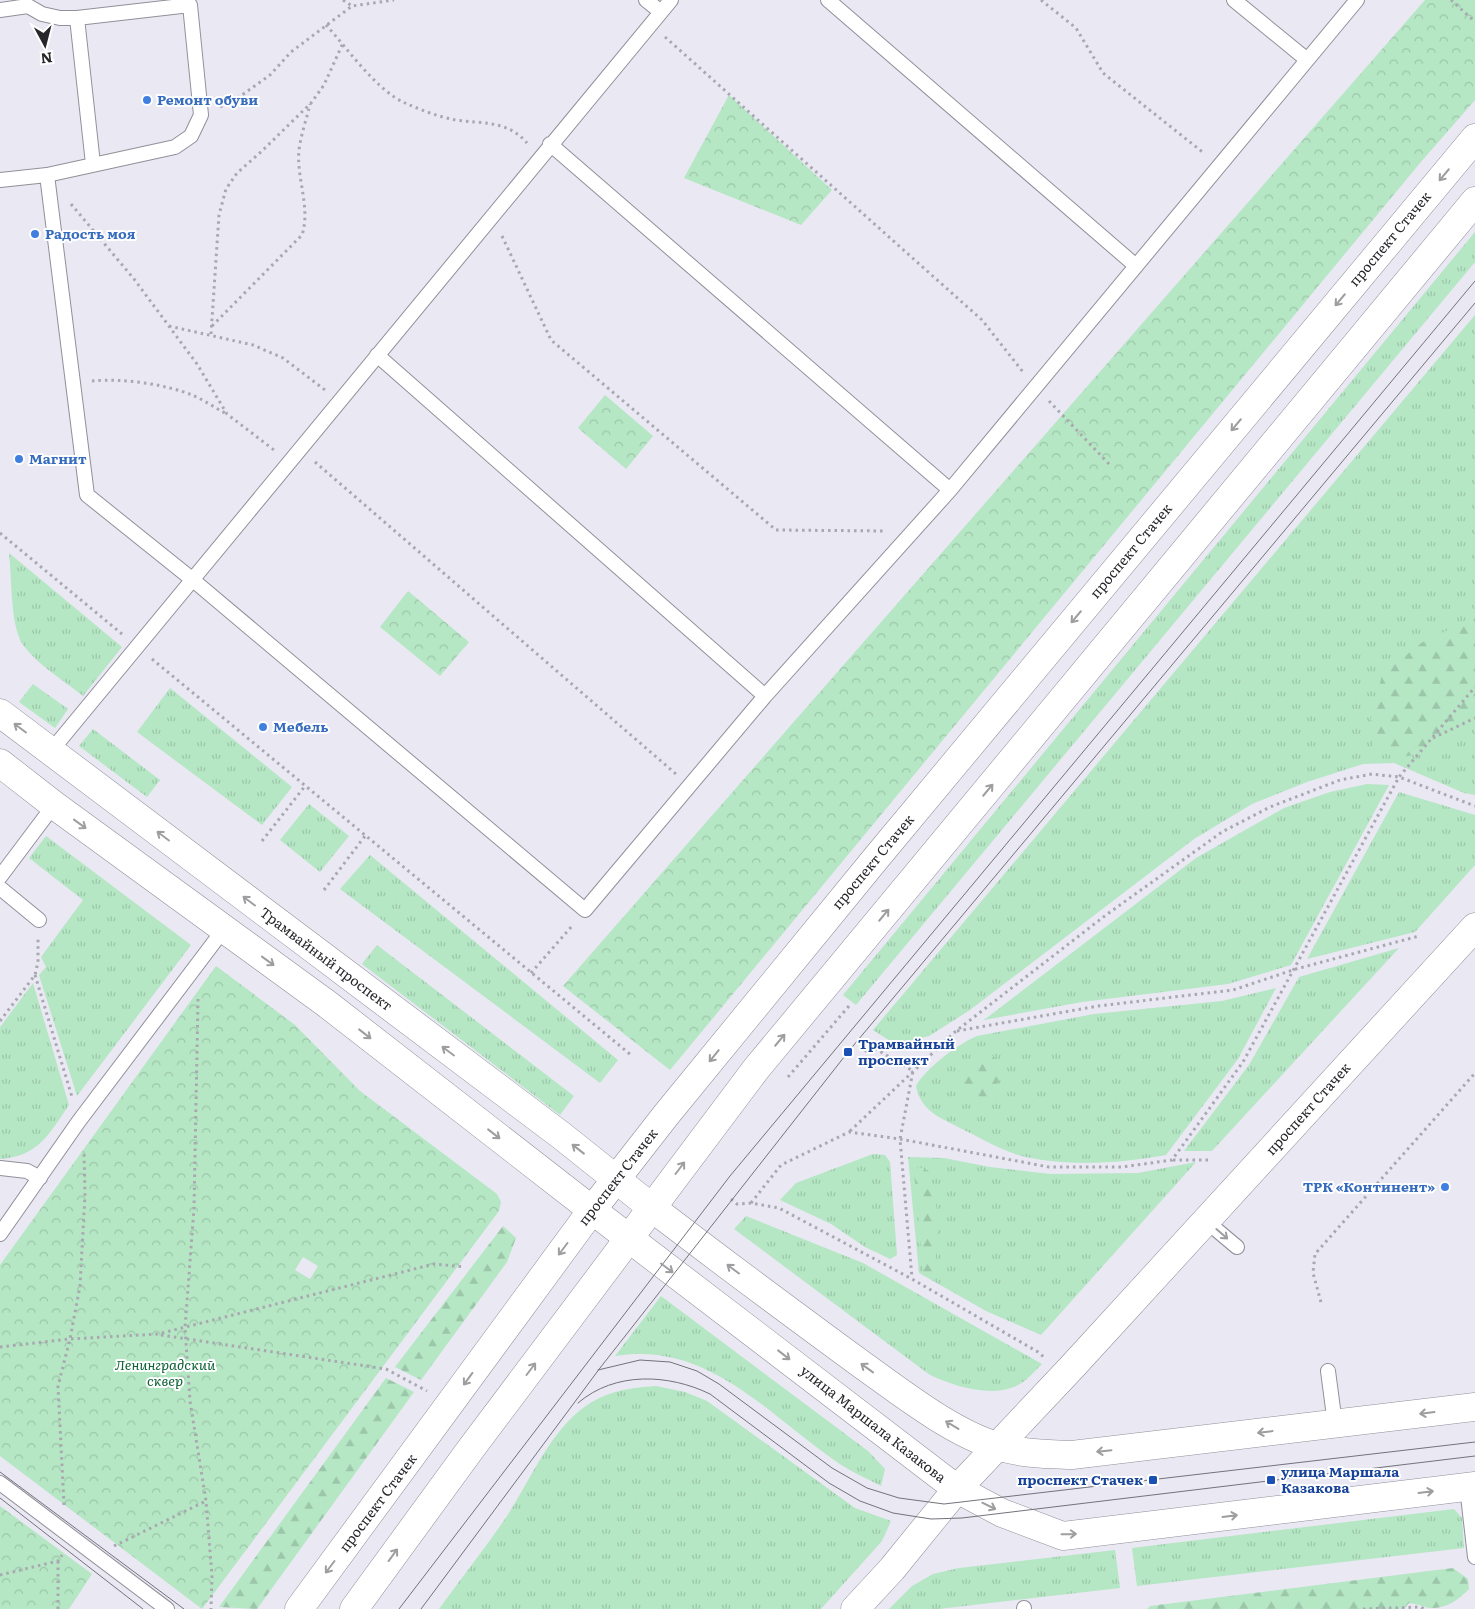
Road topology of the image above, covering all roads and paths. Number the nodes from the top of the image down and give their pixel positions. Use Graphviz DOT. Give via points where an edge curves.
graph roads {
  1 [pos="343,0"];
  2 [pos="394,0"];
  3 [pos="646,0"];
  4 [pos="671,0"];
  5 [pos="828,0"];
  6 [pos="1041,0"];
  7 [pos="1234,0"];
  8 [pos="1357,0"];
  9 [pos="1451,0"];
  10 [pos="28,3"];
  11 [pos="352,6"];
  12 [pos="0,10"];
  13 [pos="661,12"];
  14 [pos="77,18"];
  15 [pos="1473,20"];
  16 [pos="326,25"];
  17 [pos="652,25"];
  18 [pos="343,44"];
  19 [pos="1306,59"];
  20 [pos="310,103"];
  21 [pos="201,115"];
  22 [pos="1475,138"];
  23 [pos="550,144"];
  24 [pos="540,158"];
  25 [pos="93,164"];
  26 [pos="1219,165"];
  27 [pos="47,175"];
  28 [pos="0,180"];
  29 [pos="1475,201"];
  30 [pos="492,215"];
  31 [pos="1136,266"];
  32 [pos="168,326"];
  33 [pos="211,326"];
  34 [pos="211,334"];
  35 [pos="377,355"];
  36 [pos="1027,377"];
  37 [pos="73,382"];
  38 [pos="1047,399"];
  39 [pos="340,402"];
  40 [pos="227,414"];
  41 [pos="302,451"];
  42 [pos="291,463"];
  43 [pos="1109,464"];
  44 [pos="950,490"];
  45 [pos="914,531"];
  46 [pos="0,533"];
  47 [pos="193,580"];
  48 [pos="137,646"];
  49 [pos="1475,687"];
  50 [pos="766,696"];
  51 [pos="0,712"];
  52 [pos="1475,718"];
  53 [pos="1431,739"];
  54 [pos="51,752"];
  55 [pos="0,763"];
  56 [pos="1399,777"];
  57 [pos="305,786"];
  58 [pos="690,786"];
  59 [pos="54,805"];
  60 [pos="1475,806"];
  61 [pos="365,836"];
  62 [pos="262,841"];
  63 [pos="0,877"];
  64 [pos="0,888"];
  65 [pos="324,890"];
  66 [pos="585,910"];
  67 [pos="38,920"];
  68 [pos="1475,927"];
  69 [pos="224,929"];
  70 [pos="1419,936"];
  71 [pos="198,965"];
  72 [pos="1296,970"];
  73 [pos="532,973"];
  74 [pos="35,975"];
  75 [pos="0,1022"];
  76 [pos="956,1031"];
  77 [pos="865,1052"];
  78 [pos="631,1056"];
  79 [pos="913,1071"];
  80 [pos="1475,1073"];
  81 [pos="79,1121"];
  82 [pos="849,1132"];
  83 [pos="900,1138"];
  84 [pos="1172,1160"];
  85 [pos="1211,1160"];
  86 [pos="0,1168"];
  87 [pos="40,1178"];
  88 [pos="616,1180"];
  89 [pos="731,1199"];
  90 [pos="751,1203"];
  91 [pos="651,1207"];
  92 [pos="592,1210"];
  93 [pos="1206,1220"];
  94 [pos="0,1234"];
  95 [pos="628,1239"];
  96 [pos="1237,1247"];
  97 [pos="465,1267"];
  98 [pos="912,1279"];
  99 [pos="1321,1302"];
  100 [pos="186,1328"];
  101 [pos="158,1334"];
  102 [pos="70,1339"];
  103 [pos="186,1340"];
  104 [pos="2,1347"];
  105 [pos="0,1352"];
  106 [pos="1042,1356"];
  107 [pos="1328,1372"];
  108 [pos="427,1391"];
  109 [pos="1475,1407"];
  110 [pos="1336,1424"];
  111 [pos="996,1446"];
  112 [pos="0,1483"];
  113 [pos="1471,1487"];
  114 [pos="957,1489"];
  115 [pos="206,1501"];
  116 [pos="64,1513"];
  117 [pos="111,1547"];
  118 [pos="64,1552"];
  119 [pos="1475,1557"];
  120 [pos="58,1560"];
  121 [pos="0,1575"];
  122 [pos="58,1609"];
  123 [pos="167,1609"];
  124 [pos="211,1609"];
  125 [pos="299,1609"];
  126 [pos="354,1609"];
  127 [pos="856,1609"];
  128 [pos="1363,1609"];
  129 [pos="1424,1609"];
  1 -- 11 [label="path"];
  2 -- 11 [label="path"];
  3 -- 13 [label="lane"];
  4 -- 13 [label="lane"];
  5 -- 31 [label="lane"];
  6 -- 26 [label="path" via="1076,28 1103,73"];
  7 -- 19 [label="lane"];
  8 -- 19 [label="lane"];
  9 -- 15 [label="path"];
  10 -- 12 [label="lane"];
  10 -- 14 [label="lane" via="42,14"];
  11 -- 16 [label="path"];
  13 -- 17 [label="lane"];
  14 -- 21 [label="lane" via="190,5"];
  14 -- 25 [label="lane"];
  16 -- 18 [label="path"];
  16 -- 21 [label="path" via="291,52 270,75 235,100"];
  17 -- 23 [label="lane"];
  17 -- 36 [label="path" via="982,320"];
  18 -- 20 [label="path" via="324,85"];
  18 -- 24 [label="path" via="382,87 403,102 456,120 505,126 522,138"];
  19 -- 26 [label="lane"];
  20 -- 33 [label="path" via="237,173 226,189 218,214"];
  20 -- 33 [label="path" via="299,150 306,221 302,235"];
  21 -- 25 [label="lane" via="191,136 175,147"];
  22 -- 88 [label="main road, проспект Стачек, one-way" via="877,857"];
  23 -- 24 [label="lane"];
  23 -- 44 [label="lane"];
  24 -- 30 [label="lane"];
  25 -- 27 [label="lane"];
  26 -- 31 [label="lane"];
  27 -- 28 [label="lane"];
  27 -- 32 [label="path" via="134,279"];
  27 -- 37 [label="lane"];
  91 -- 29 [label="main road, one-way" via="756,1069"];
  30 -- 35 [label="lane"];
  30 -- 45 [label="path" via="551,340 776,530"];
  31 -- 44 [label="lane"];
  32 -- 34 [label="path"];
  32 -- 40 [label="path" via="197,364"];
  33 -- 34 [label="path"];
  34 -- 39 [label="path" via="253,345 282,358"];
  35 -- 39 [label="lane"];
  35 -- 50 [label="lane"];
  37 -- 40 [label="path" via="105,379 148,384 192,395"];
  37 -- 47 [label="lane" via="87,495"];
  38 -- 43 [label="path"];
  39 -- 41 [label="lane"];
  40 -- 42 [label="path"];
  41 -- 42 [label="lane"];
  41 -- 58 [label="path"];
  42 -- 47 [label="lane"];
  44 -- 45 [label="lane"];
  45 -- 50 [label="lane"];
  46 -- 48 [label="path"];
  47 -- 48 [label="lane"];
  47 -- 66 [label="lane"];
  48 -- 54 [label="lane"];
  48 -- 57 [label="path"];
  49 -- 53 [label="path"];
  50 -- 58 [label="lane"];
  54 -- 51 [label="main road, Трамвайный проспект, one-way"];
  52 -- 53 [label="path"];
  53 -- 56 [label="path"];
  88 -- 54 [label="main road, Трамвайный проспект, one-way"];
  55 -- 59 [label="main road"];
  56 -- 60 [label="path"];
  56 -- 72 [label="path"];
  56 -- 76 [label="path" via="1372,774 1340,780 1270,808 1222,832 1106,915"];
  57 -- 61 [label="path"];
  57 -- 62 [label="path"];
  58 -- 66 [label="lane"];
  59 -- 63 [label="lane"];
  59 -- 69 [label="main road, one-way"];
  61 -- 65 [label="path"];
  61 -- 73 [label="path"];
  64 -- 67 [label="lane"];
  66 -- 73 [label="path"];
  67 -- 74 [label="path"];
  68 -- 93 [label="main road, проспект Стачек"];
  69 -- 71 [label="lane"];
  69 -- 92 [label="main road, one-way" via="327,1004"];
  70 -- 72 [label="path"];
  71 -- 81 [label="lane"];
  71 -- 100 [label="path" via="194,1208"];
  72 -- 76 [label="path" via="1233,990 1098,1006"];
  72 -- 84 [label="path" via="1243,1062"];
  73 -- 78 [label="path"];
  74 -- 75 [label="path"];
  74 -- 81 [label="path"];
  76 -- 79 [label="path"];
  77 -- 79 [label="path" via="872,1046"];
  79 -- 82 [label="path"];
  79 -- 83 [label="path"];
  80 -- 99 [label="path" via="1315,1254 1313,1273"];
  81 -- 87 [label="lane"];
  81 -- 102 [label="path" via="86,1165 85,1195 80,1286"];
  82 -- 83 [label="path"];
  82 -- 90 [label="path" via="782,1165"];
  83 -- 84 [label="path" via="1049,1166 1122,1167"];
  83 -- 98 [label="path"];
  84 -- 85 [label="path"];
  86 -- 87 [label="lane" via="27,1171"];
  87 -- 94 [label="lane"];
  88 -- 91 [label="main road, Трамвайный проспект"];
  88 -- 92 [label="main road, проспект Стачек"];
  89 -- 90 [label="path" via="738,1204"];
  90 -- 98 [label="path" via="779,1208"];
  91 -- 95 [label="main road"];
  111 -- 91 [label="main road, one-way" via="958,1428 906,1396"];
  92 -- 95 [label="main road"];
  92 -- 125 [label="main road, проспект Стачек, one-way"];
  93 -- 96 [label="lane, one-way"];
  93 -- 111 [label="main road, проспект Стачек"];
  95 -- 114 [label="main road, улица Маршала Казакова, one-way"];
  126 -- 95 [label="main road, one-way"];
  97 -- 100 [label="path" via="434,1264"];
  98 -- 106 [label="path"];
  100 -- 101 [label="path"];
  100 -- 103 [label="path"];
  101 -- 102 [label="path"];
  101 -- 103 [label="path"];
  102 -- 104 [label="path"];
  102 -- 116 [label="path" via="58,1386"];
  103 -- 108 [label="path" via="386,1369"];
  103 -- 115 [label="path" via="190,1401"];
  104 -- 105 [label="path"];
  107 -- 110 [label="lane"];
  109 -- 110 [label="main road, one-way"];
  110 -- 111 [label="main road, one-way" via="1072,1455 1030,1454"];
  111 -- 114 [label="main road, проспект Стачек"];
  112 -- 123 [label="lane"];
  114 -- 113 [label="main road, улица Маршала Казакова, one-way" via="1002,1513 1063,1536"];
  113 -- 119 [label="lane"];
  114 -- 127 [label="main road, проспект Стачек"];
  115 -- 117 [label="path"];
  115 -- 124 [label="path" via="212,1576"];
  118 -- 120 [label="path"];
  120 -- 121 [label="path"];
  120 -- 122 [label="path"];
  128 -- 129 [label="path"];
}
